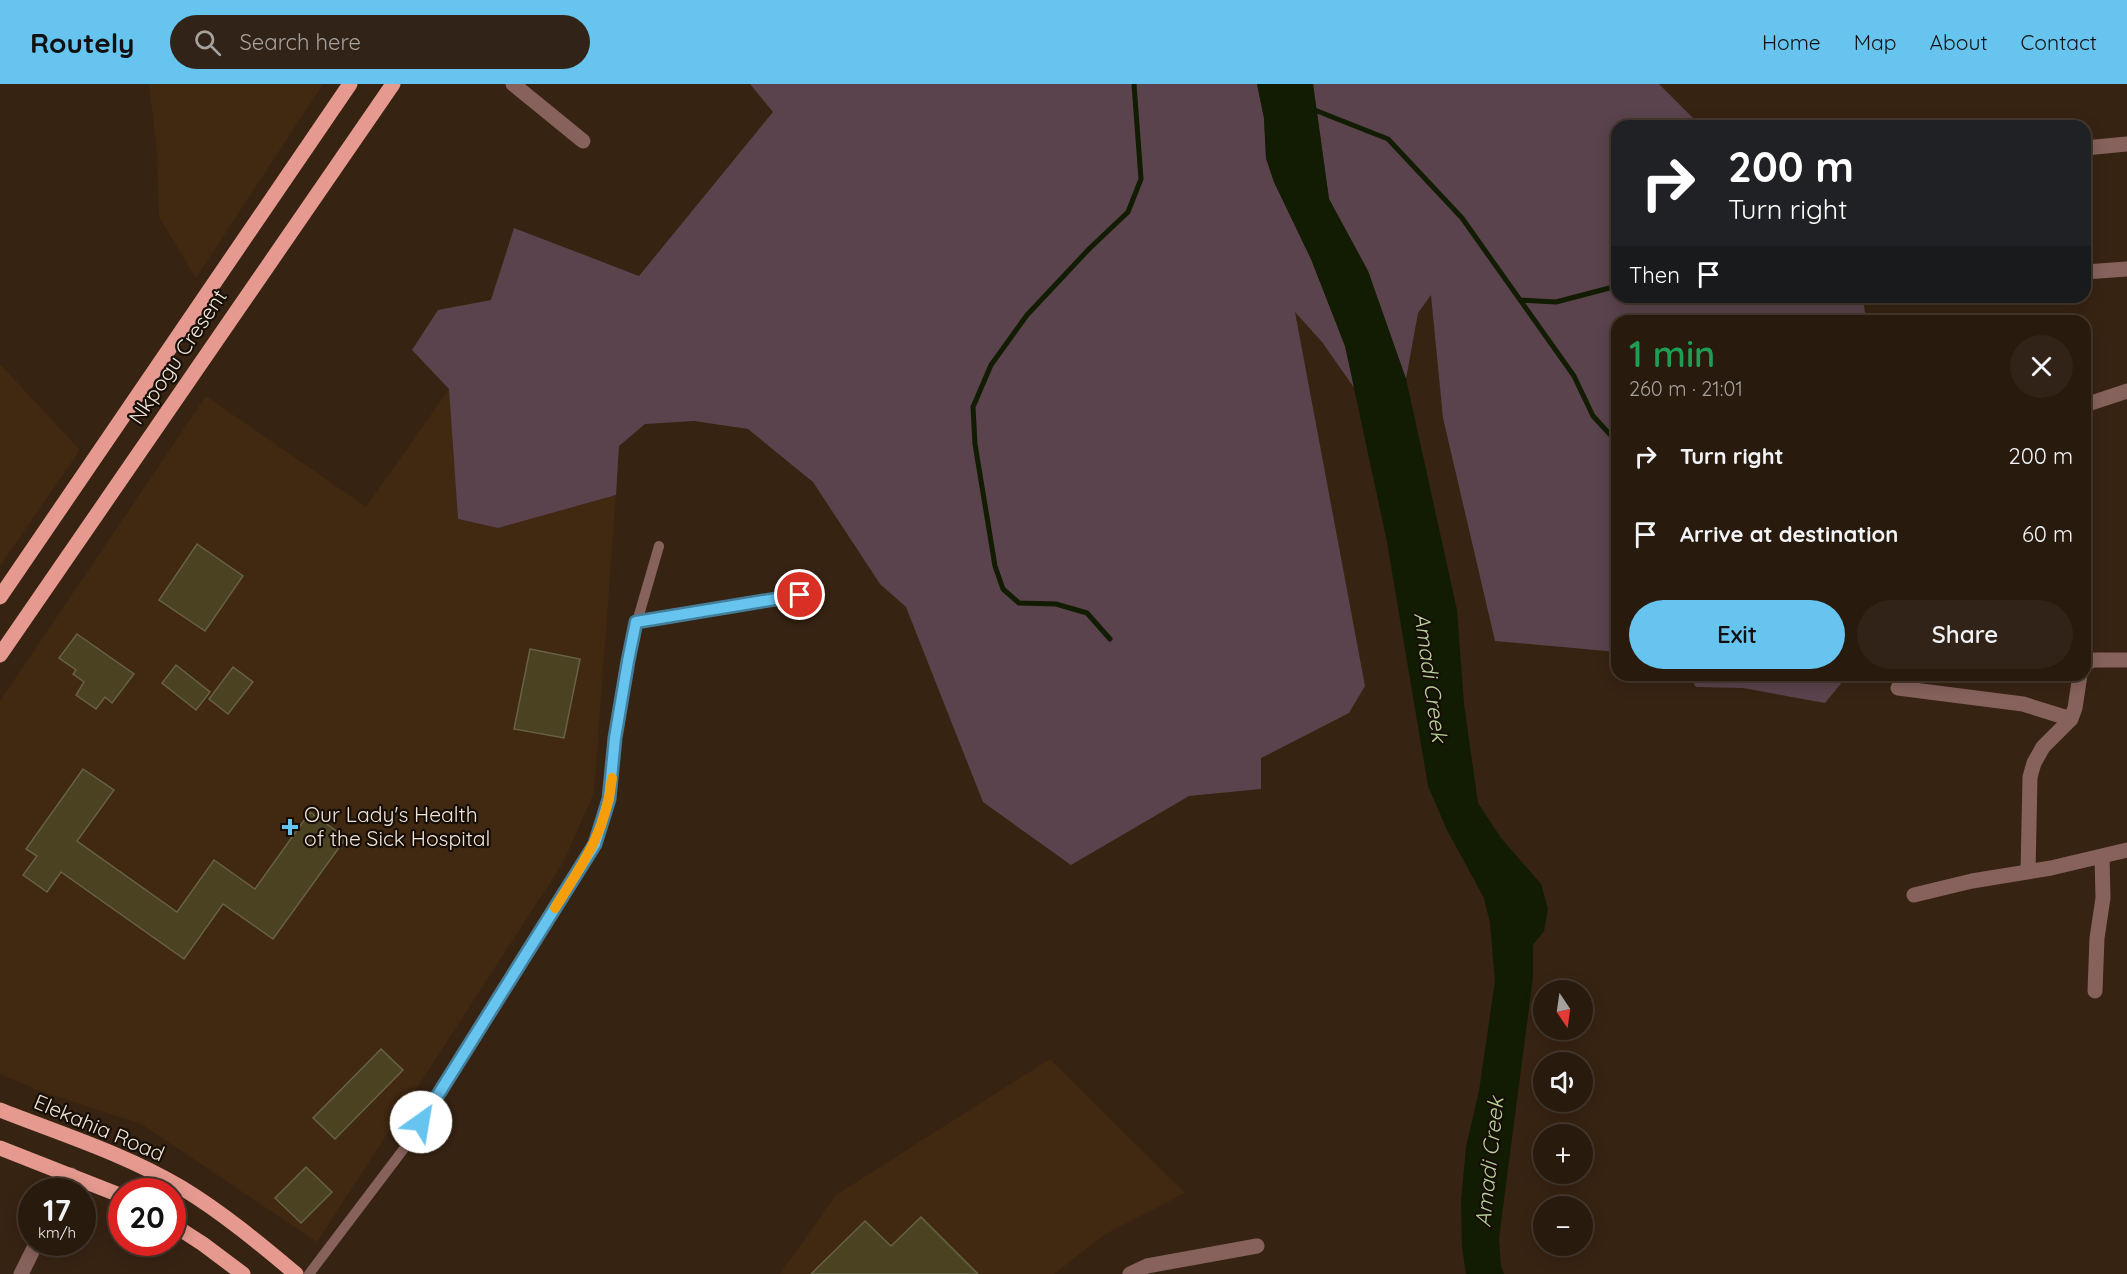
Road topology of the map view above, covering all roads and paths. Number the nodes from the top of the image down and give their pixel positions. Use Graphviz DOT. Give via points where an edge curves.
graph roads {
  1 [pos="350,84"];
  2 [pos="393,84"];
  3 [pos="513,84"];
  4 [pos="583,141"];
  5 [pos="2127,144"];
  6 [pos="2091,147"];
  7 [pos="2127,269"];
  8 [pos="2091,272"];
  9 [pos="2127,391"];
  10 [pos="2091,403"];
  11 [pos="658,546"];
  12 [pos="800,595"];
  13 [pos="0,597"];
  14 [pos="636,622"];
  15 [pos="0,654"];
  16 [pos="2127,660"];
  17 [pos="2091,661"];
  18 [pos="2079,681"];
  19 [pos="1898,688"];
  20 [pos="2071,718"];
  21 [pos="2127,850"];
  22 [pos="2102,856"];
  23 [pos="2028,872"];
  24 [pos="1914,894"];
  25 [pos="2095,991"];
  26 [pos="0,1110"];
  27 [pos="0,1148"];
  28 [pos="70,1175"];
  29 [pos="69,1178"];
  30 [pos="108,1190"];
  31 [pos="186,1233"];
  32 [pos="1257,1246"];
  33 [pos="30,1256"];
  34 [pos="21,1274"];
  35 [pos="241,1274"];
  36 [pos="296,1274"];
  37 [pos="309,1274"];
  38 [pos="1130,1274"];
  1 -- 13 [label="main road, Nkpogu Cresent"];
  2 -- 15 [label="main road, Nkpogu Cresent"];
  3 -- 4 [label="street"];
  5 -- 6 [label="street"];
  7 -- 8 [label="street"];
  9 -- 10 [label="street"];
  11 -- 14 [label="lane"];
  12 -- 14 [label="lane"];
  14 -- 37 [label="lane" via="615,738 609,799 595,844 409,1142"];
  16 -- 17 [label="street"];
  18 -- 20 [label="street"];
  19 -- 20 [label="street" via="2023,704"];
  20 -- 23 [label="street" via="2043,747 2030,777"];
  21 -- 22 [label="street"];
  22 -- 23 [label="street"];
  22 -- 25 [label="street" via="2103,898"];
  23 -- 24 [label="street"];
  26 -- 36 [label="main road, Elekahia Road" via="122,1157 181,1187 230,1220"];
  27 -- 28 [label="main road"];
  28 -- 29 [label="street"];
  28 -- 30 [label="main road"];
  31 -- 35 [label="main road"];
  32 -- 38 [label="street" via="1147,1266"];
  33 -- 34 [label="street"];
}
